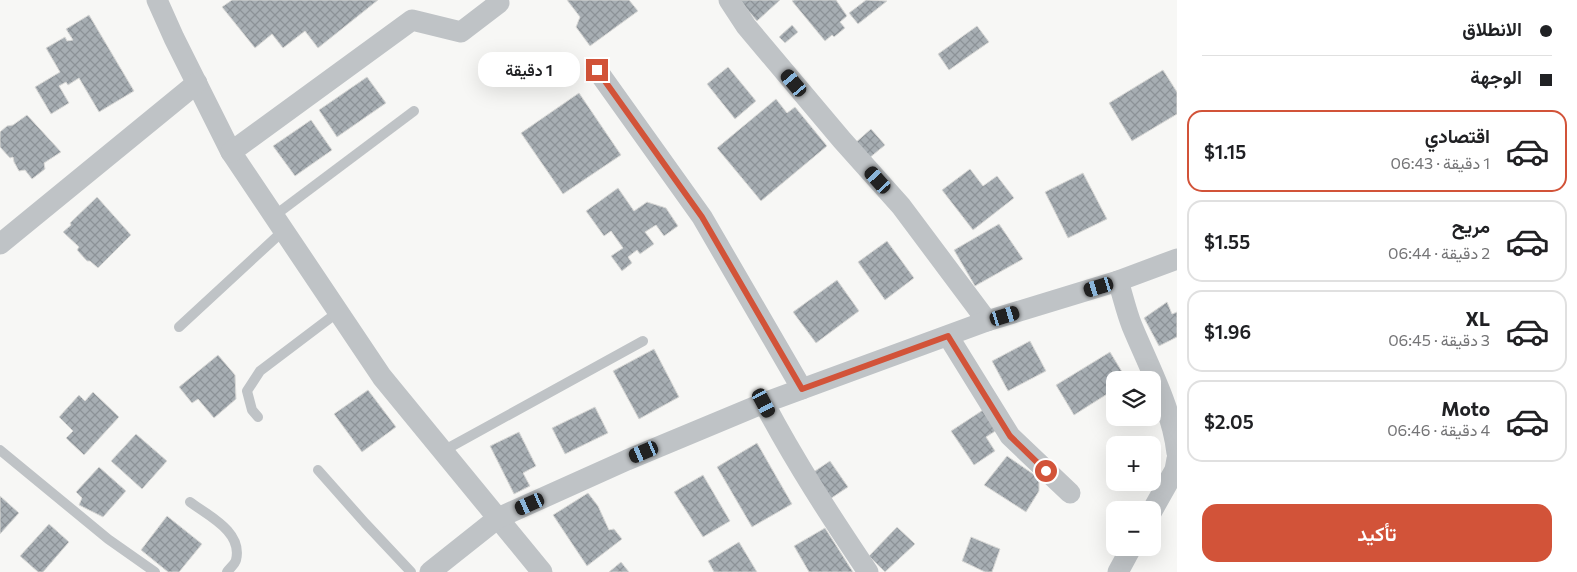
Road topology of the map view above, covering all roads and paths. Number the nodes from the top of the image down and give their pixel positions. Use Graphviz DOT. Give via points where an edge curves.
graph roads {
  1 [pos="158,0"];
  2 [pos="729,0"];
  3 [pos="499,1"];
  4 [pos="597,70"];
  5 [pos="197,83"];
  6 [pos="414,111"];
  7 [pos="231,152"];
  8 [pos="279,223"];
  9 [pos="0,244"];
  10 [pos="1177,259"];
  11 [pos="1118,281"];
  12 [pos="338,312"];
  13 [pos="987,321"];
  14 [pos="179,327"];
  15 [pos="948,336"];
  16 [pos="643,341"];
  17 [pos="802,389"];
  18 [pos="764,403"];
  19 [pos="258,417"];
  20 [pos="0,450"];
  21 [pos="443,451"];
  22 [pos="1177,453"];
  23 [pos="1177,459"];
  24 [pos="318,470"];
  25 [pos="1070,494"];
  26 [pos="1157,501"];
  27 [pos="190,502"];
  28 [pos="498,518"];
  29 [pos="1127,556"];
  30 [pos="155,572"];
  31 [pos="226,572"];
  32 [pos="412,572"];
  33 [pos="430,572"];
  34 [pos="542,572"];
  35 [pos="868,572"];
  36 [pos="1118,572"];
  1 -- 5 [label="street"];
  2 -- 13 [label="street" via="759,41 901,206"];
  3 -- 7 [label="street" via="461,32 412,20"];
  4 -- 17 [label="street" via="702,217"];
  5 -- 7 [label="street"];
  5 -- 9 [label="street"];
  6 -- 8 [label="lane"];
  7 -- 8 [label="street"];
  8 -- 12 [label="street"];
  8 -- 14 [label="lane"];
  10 -- 11 [label="street"];
  11 -- 13 [label="street"];
  11 -- 22 [label="street" via="1131,323 1164,403"];
  12 -- 19 [label="lane" via="260,371 247,391 252,410"];
  12 -- 21 [label="street" via="382,377"];
  13 -- 15 [label="street"];
  15 -- 17 [label="street"];
  15 -- 25 [label="street" via="1010,436"];
  16 -- 21 [label="lane"];
  17 -- 18 [label="street"];
  18 -- 28 [label="street"];
  18 -- 35 [label="street" via="816,494"];
  20 -- 30 [label="lane" via="108,539"];
  21 -- 28 [label="street"];
  23 -- 26 [label="street" via="1175,470"];
  24 -- 32 [label="lane"];
  27 -- 31 [label="lane" via="227,529 237,545 236,562"];
  28 -- 33 [label="street"];
  28 -- 34 [label="street"];
  29 -- 36 [label="street"];
}
